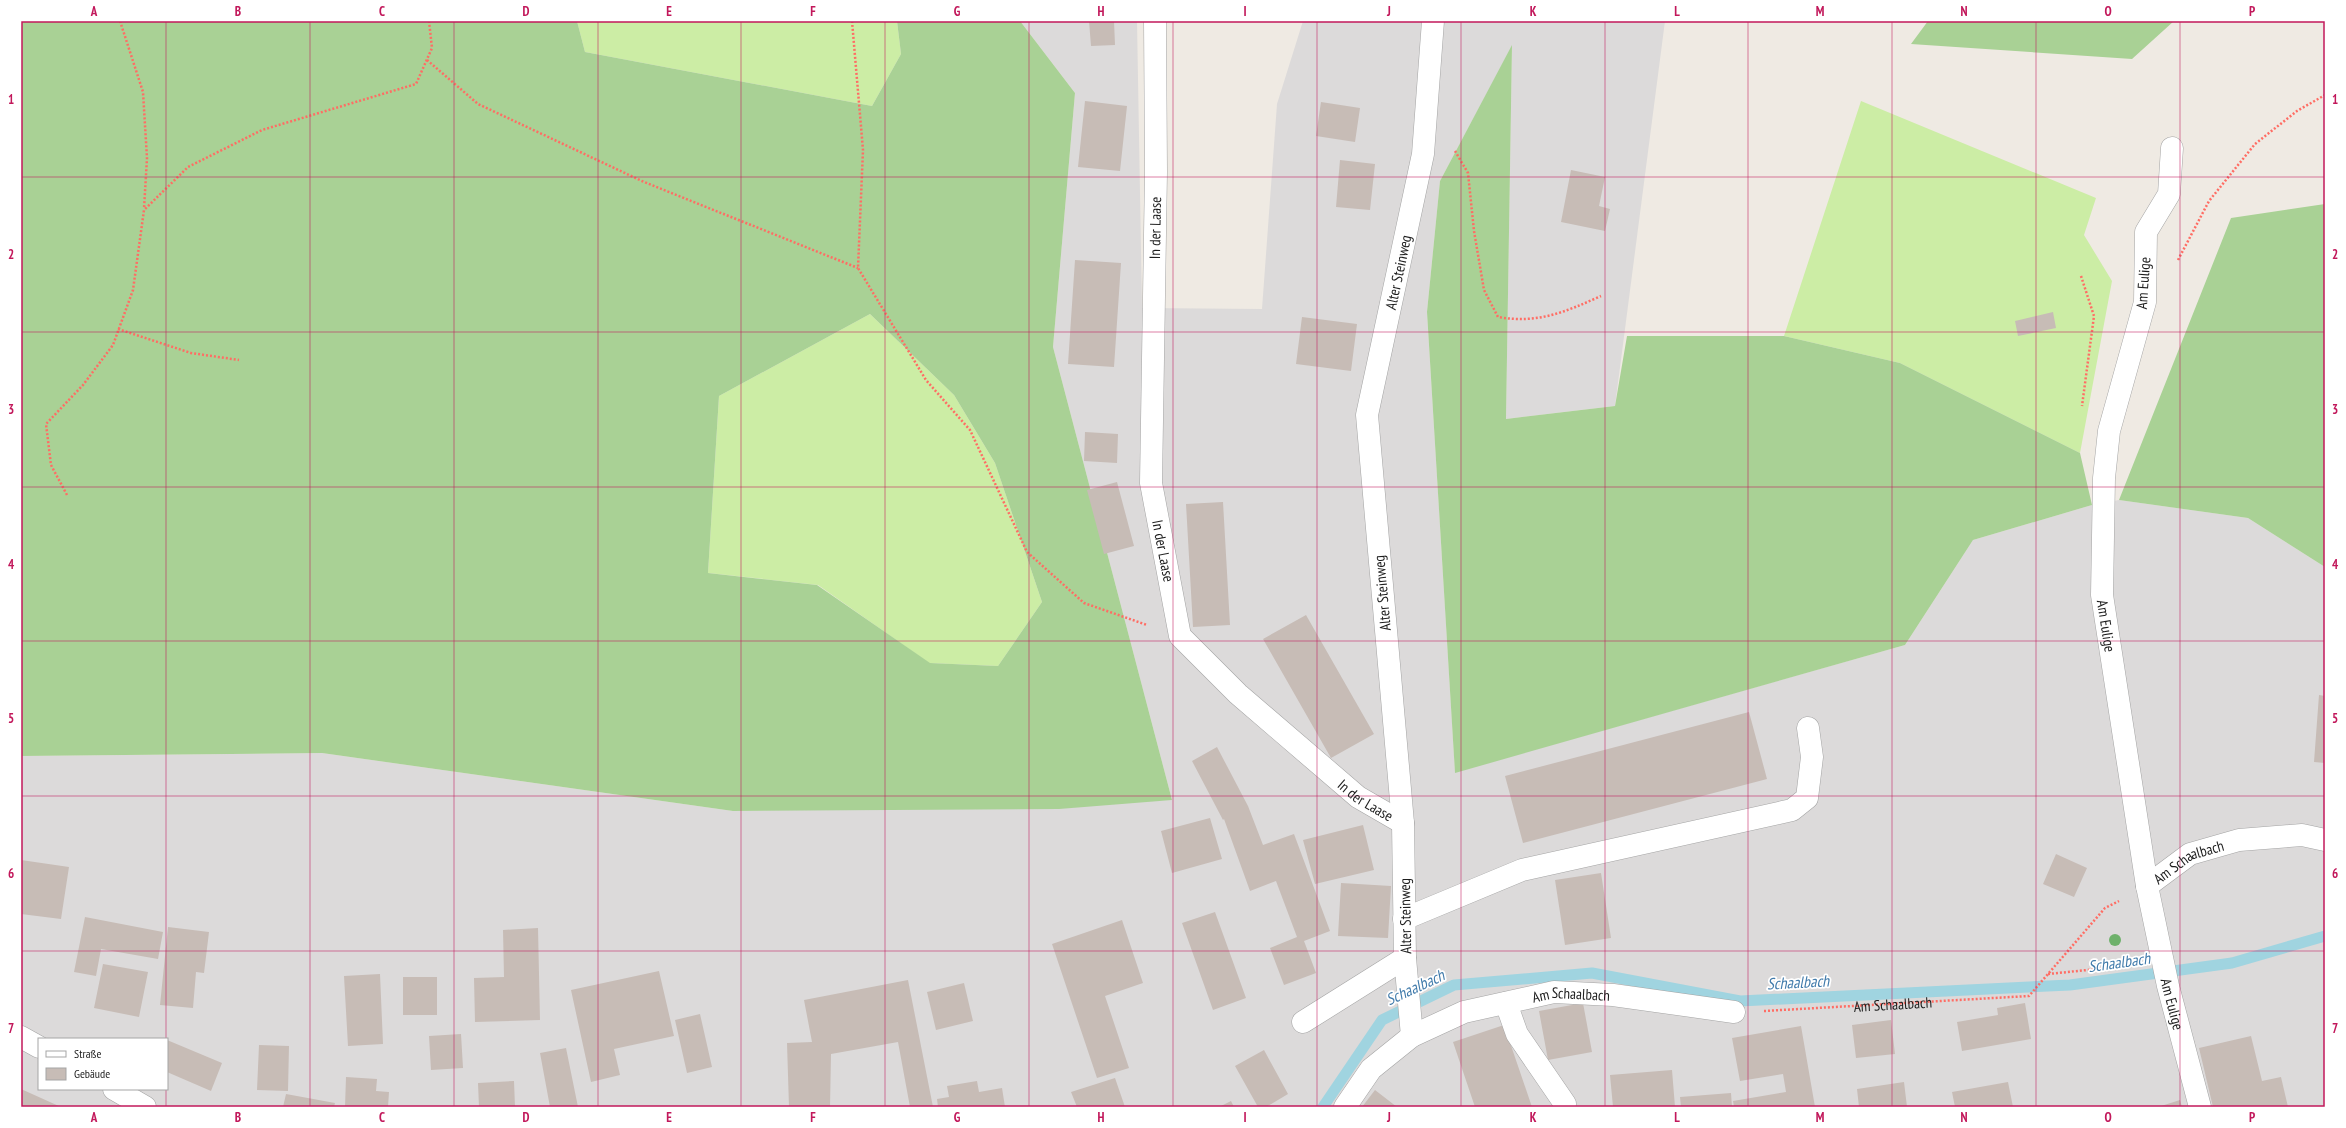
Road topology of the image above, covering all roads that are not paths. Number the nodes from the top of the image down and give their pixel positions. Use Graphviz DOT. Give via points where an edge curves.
graph roads {
  1 [pos="1155,21"];
  2 [pos="1433,21"];
  3 [pos="2172,148"];
  4 [pos="1808,728"];
  5 [pos="1403,823"];
  6 [pos="2325,840"];
  7 [pos="2147,886"];
  8 [pos="1404,919"];
  9 [pos="1406,966"];
  10 [pos="1506,1003"];
  11 [pos="1734,1012"];
  12 [pos="1302,1022"];
  13 [pos="1411,1028"];
  14 [pos="21,1037"];
  15 [pos="38,1046"];
  16 [pos="116,1090"];
  17 [pos="1565,1104"];
  18 [pos="145,1107"];
  19 [pos="1345,1107"];
  20 [pos="2200,1107"];
  1 -- 5 [label="street, In der Laase" via="1156,172 1151,483 1180,636 1238,694 1358,797"];
  2 -- 5 [label="street, Alter Steinweg" via="1423,154 1367,415"];
  3 -- 7 [label="street, Am Eulige" via="2168,194 2146,232 2145,302 2109,431 2104,478 2102,595"];
  4 -- 8 [label="street" via="1812,757 1807,798 1792,810 1522,870"];
  5 -- 8 [label="street, Alter Steinweg"];
  6 -- 7 [label="street, Am Schaalbach" via="2302,834 2239,840 2190,854"];
  7 -- 20 [label="street, Am Eulige" via="2168,986"];
  8 -- 9 [label="street, Alter Steinweg"];
  9 -- 12 [label="street"];
  9 -- 13 [label="street, Alter Steinweg"];
  10 -- 11 [label="street, Am Schaalbach" via="1561,992 1613,995"];
  10 -- 13 [label="street, Am Schaalbach"];
  10 -- 17 [label="street" via="1517,1034"];
  13 -- 19 [label="street, Am Schaalbach" via="1371,1069"];
  14 -- 15 [label="street"];
  16 -- 18 [label="street"];
}
